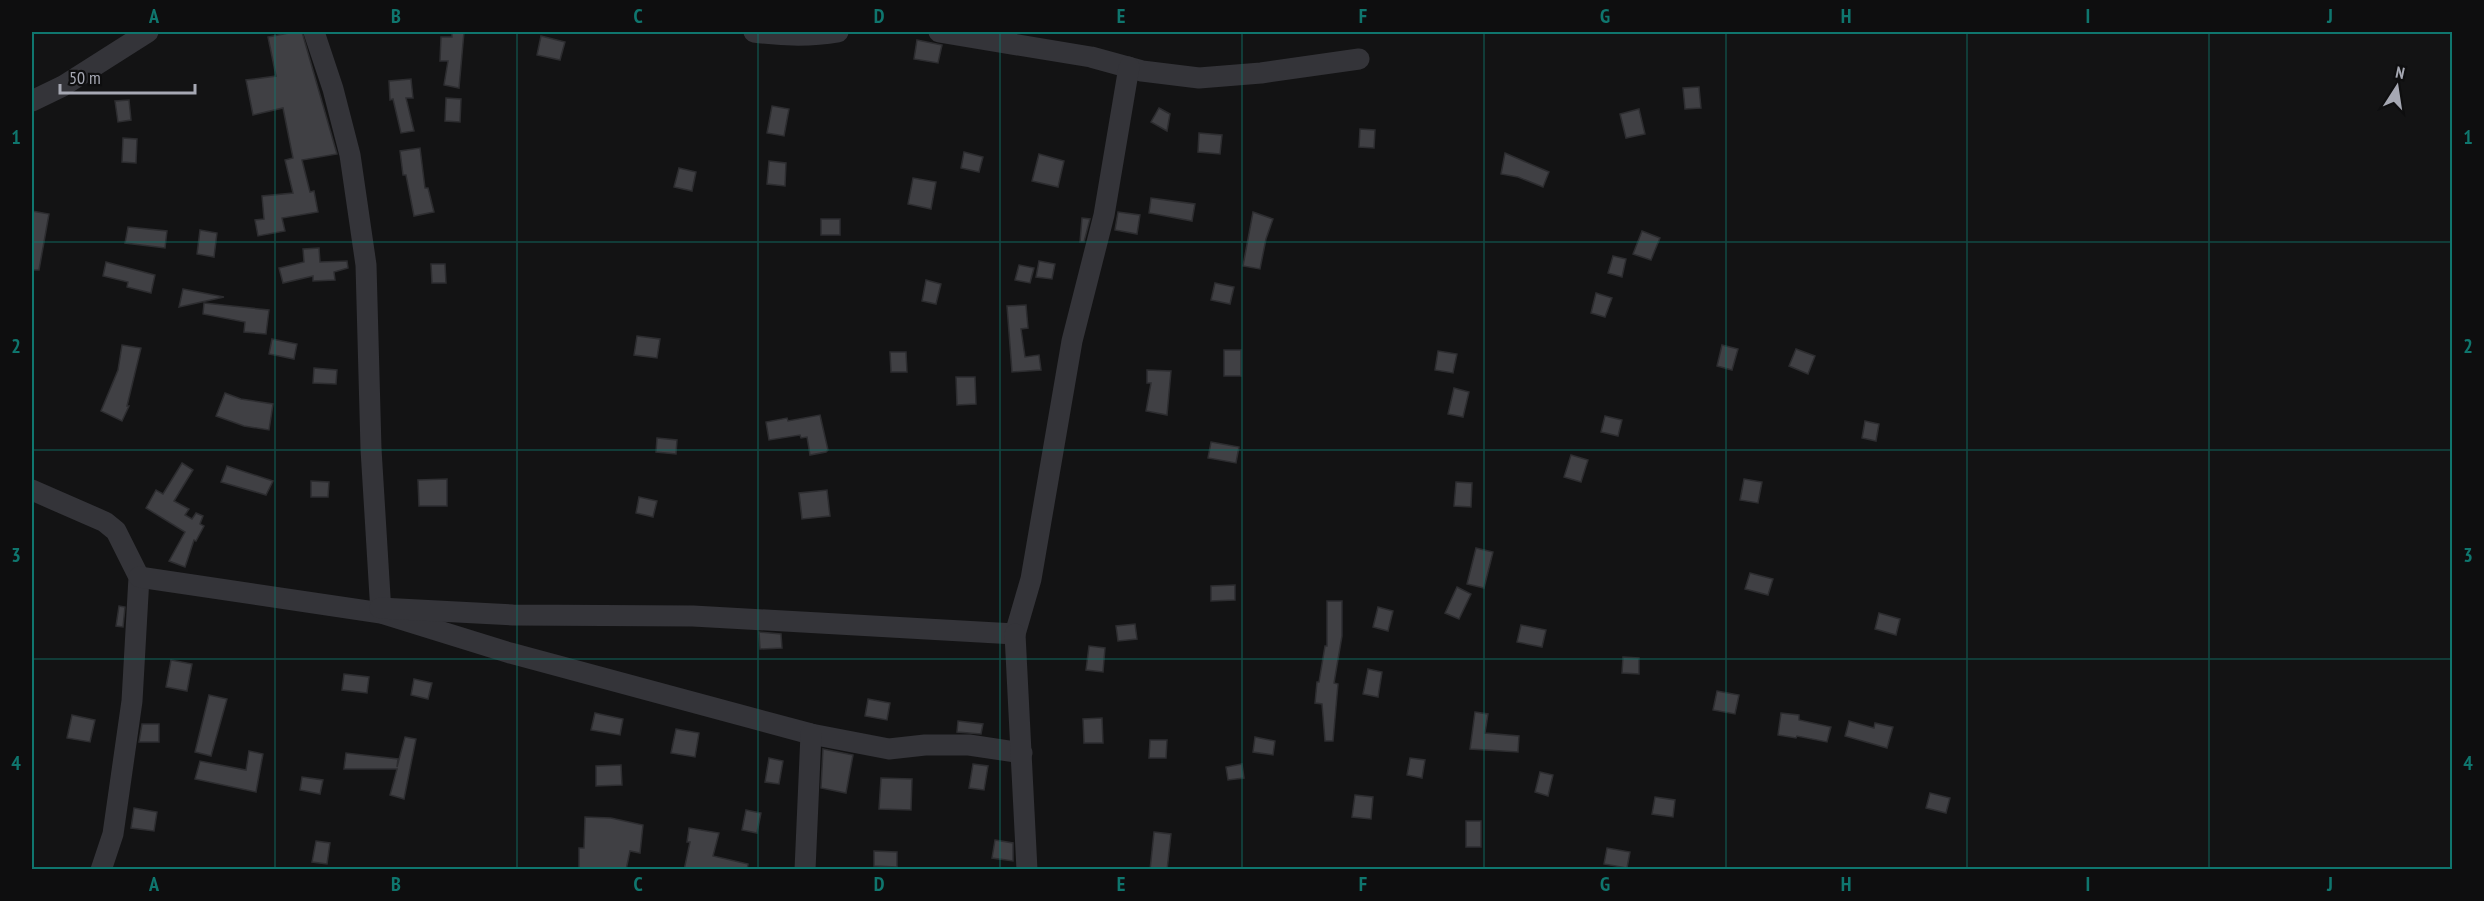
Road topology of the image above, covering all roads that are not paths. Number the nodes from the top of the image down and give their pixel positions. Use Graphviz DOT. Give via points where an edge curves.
graph roads {
  1 [pos="148,32"];
  2 [pos="314,32"];
  3 [pos="754,32"];
  4 [pos="838,32"];
  5 [pos="939,32"];
  6 [pos="1359,59"];
  7 [pos="1129,67"];
  8 [pos="32,101"];
  9 [pos="32,490"];
  10 [pos="140,577"];
  11 [pos="381,610"];
  12 [pos="1015,634"];
  13 [pos="811,734"];
  14 [pos="1022,753"];
  15 [pos="101,870"];
  16 [pos="805,870"];
  17 [pos="1028,870"];
  1 -- 8 [label="street"];
  2 -- 11 [label="street" via="350,155 366,265"];
  3 -- 4 [label="street" via="782,36"];
  5 -- 7 [label="street"];
  6 -- 7 [label="street" via="1199,78"];
  7 -- 12 [label="street" via="1104,215 1072,341 1031,579"];
  9 -- 10 [label="street" via="105,522 116,531"];
  10 -- 11 [label="street"];
  10 -- 15 [label="street" via="132,701 113,834"];
  11 -- 12 [label="street" via="693,616"];
  11 -- 13 [label="street" via="521,656"];
  12 -- 14 [label="street"];
  13 -- 14 [label="street" via="890,749 969,745"];
  13 -- 16 [label="street"];
  14 -- 17 [label="street"];
}
